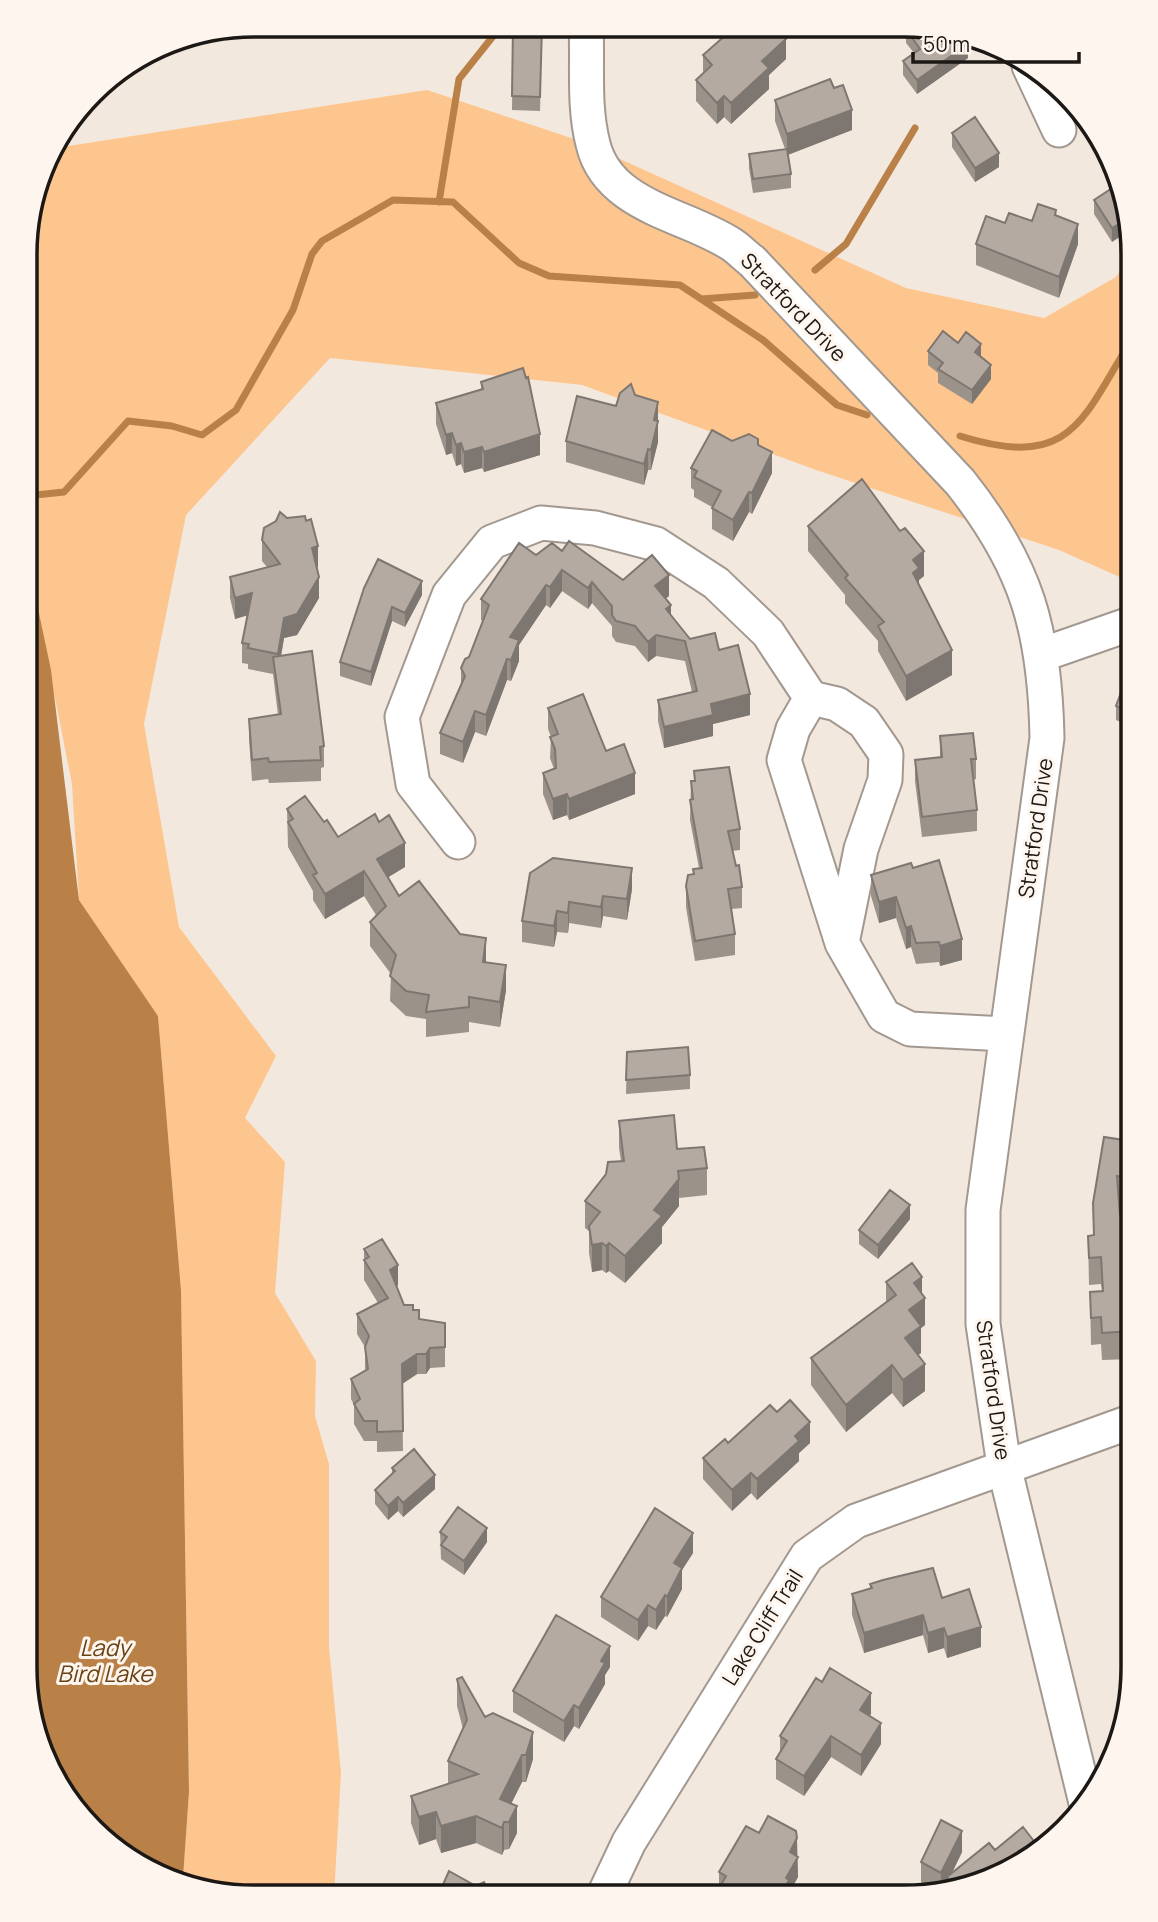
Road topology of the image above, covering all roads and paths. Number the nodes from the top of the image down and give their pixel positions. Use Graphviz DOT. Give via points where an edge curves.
graph roads {
  1 [pos="586,37"];
  2 [pos="1037,83"];
  3 [pos="1059,130"];
  4 [pos="1121,627"];
  5 [pos="1041,655"];
  6 [pos="811,698"];
  7 [pos="458,842"];
  8 [pos="842,943"];
  9 [pos="1005,1034"];
  10 [pos="1121,1425"];
  11 [pos="1004,1466"];
  12 [pos="1083,1790"];
  13 [pos="609,1885"];
  1 -- 5 [label="street, Stratford Drive" via="587,114 604,171 624,191 731,244 752,261 960,482 1014,561"];
  2 -- 3 [label="street"];
  4 -- 5 [label="street"];
  5 -- 9 [label="street, Stratford Drive" via="1046,695 1043,779"];
  6 -- 7 [label="street" via="768,633 716,583 656,544 595,528 541,523 492,542 449,595 402,717 413,784"];
  6 -- 8 [label="street" via="793,729 784,760"];
  6 -- 8 [label="street" via="837,705 864,722 886,754 885,780 861,849"];
  8 -- 9 [label="street" via="884,1016 910,1029"];
  9 -- 11 [label="street, Stratford Drive" via="983,1210 983,1324"];
  10 -- 11 [label="street, Lake Cliff Trail"];
  11 -- 12 [label="street, Stratford Drive"];
  11 -- 13 [label="street, Lake Cliff Trail" via="856,1521 807,1556 629,1842"];
}
